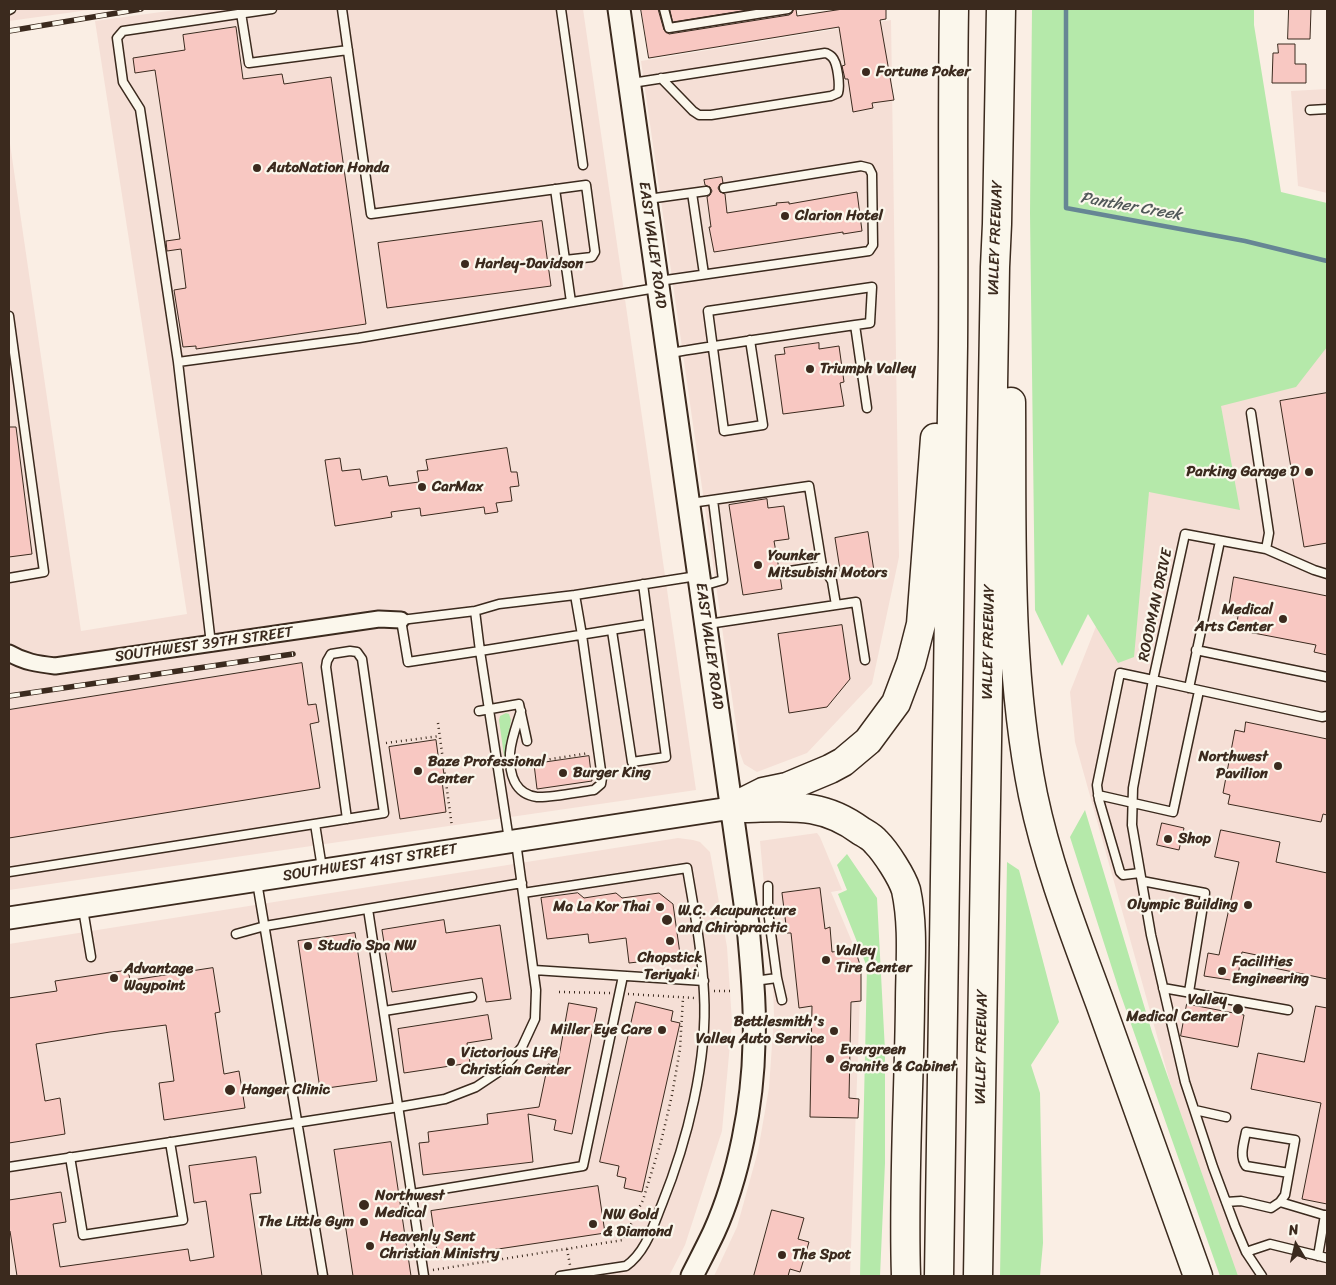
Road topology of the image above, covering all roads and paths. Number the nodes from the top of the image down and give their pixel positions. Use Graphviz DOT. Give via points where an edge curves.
graph roads {
  1 [pos="272,9"];
  2 [pos="342,9"];
  3 [pos="560,9"];
  4 [pos="619,9"];
  5 [pos="664,9"];
  6 [pos="788,9"];
  7 [pos="954,9"];
  8 [pos="987,9"];
  9 [pos="1001,9"];
  10 [pos="241,13"];
  11 [pos="348,50"];
  12 [pos="661,78"];
  13 [pos="630,83"];
  14 [pos="1327,109"];
  15 [pos="1310,110"];
  16 [pos="952,131"];
  17 [pos="583,165"];
  18 [pos="724,188"];
  19 [pos="555,189"];
  20 [pos="706,190"];
  21 [pos="692,193"];
  22 [pos="646,200"];
  23 [pos="997,224"];
  24 [pos="565,260"];
  25 [pos="704,274"];
  26 [pos="658,284"];
  27 [pos="571,302"];
  28 [pos="9,316"];
  29 [pos="855,325"];
  30 [pos="750,340"];
  31 [pos="713,346"];
  32 [pos="668,353"];
  33 [pos="178,362"];
  34 [pos="867,408"];
  35 [pos="1251,413"];
  36 [pos="713,500"];
  37 [pos="689,504"];
  38 [pos="1220,541"];
  39 [pos="1266,550"];
  40 [pos="822,566"];
  41 [pos="783,572"];
  42 [pos="1327,574"];
  43 [pos="9,578"];
  44 [pos="700,581"];
  45 [pos="644,584"];
  46 [pos="575,595"];
  47 [pos="836,606"];
  48 [pos="475,611"];
  49 [pos="400,620"];
  50 [pos="648,624"];
  51 [pos="706,624"];
  52 [pos="612,630"];
  53 [pos="582,635"];
  54 [pos="211,644"];
  55 [pos="1196,650"];
  56 [pos="480,651"];
  57 [pos="10,655"];
  58 [pos="865,660"];
  59 [pos="1327,677"];
  60 [pos="1153,680"];
  61 [pos="1189,688"];
  62 [pos="1199,691"];
  63 [pos="489,709"];
  64 [pos="478,711"];
  65 [pos="521,711"];
  66 [pos="1327,716"];
  67 [pos="438,723"];
  68 [pos="440,736"];
  69 [pos="527,741"];
  70 [pos="386,744"];
  71 [pos="589,753"];
  72 [pos="511,766"];
  73 [pos="1098,795"];
  74 [pos="1133,804"];
  75 [pos="732,808"];
  76 [pos="347,819"];
  77 [pos="315,824"];
  78 [pos="452,826"];
  79 [pos="513,841"];
  80 [pos="322,870"];
  81 [pos="9,872"];
  82 [pos="1141,877"];
  83 [pos="257,880"];
  84 [pos="522,883"];
  85 [pos="768,886"];
  86 [pos="523,893"];
  87 [pos="82,906"];
  88 [pos="758,907"];
  89 [pos="368,909"];
  90 [pos="9,918"];
  91 [pos="264,926"];
  92 [pos="236,934"];
  93 [pos="762,941"];
  94 [pos="91,956"];
  95 [pos="534,970"];
  96 [pos="623,976"];
  97 [pos="778,978"];
  98 [pos="704,981"];
  99 [pos="752,982"];
  100 [pos="1163,988"];
  101 [pos="559,992"];
  102 [pos="730,992"];
  103 [pos="1189,992"];
  104 [pos="704,993"];
  105 [pos="619,994"];
  106 [pos="472,997"];
  107 [pos="684,998"];
  108 [pos="782,1000"];
  109 [pos="1288,1010"];
  110 [pos="384,1011"];
  111 [pos="399,1107"];
  112 [pos="1195,1110"];
  113 [pos="1226,1117"];
  114 [pos="297,1122"];
  115 [pos="170,1142"];
  116 [pos="70,1157"];
  117 [pos="9,1167"];
  118 [pos="1289,1173"];
  119 [pos="412,1194"];
  120 [pos="1226,1202"];
  121 [pos="1280,1202"];
  122 [pos="1326,1216"];
  123 [pos="1246,1252"];
  124 [pos="1318,1256"];
  125 [pos="1327,1258"];
  126 [pos="433,1270"];
  127 [pos="322,1276"];
  128 [pos="424,1276"];
  129 [pos="560,1276"];
  130 [pos="692,1276"];
  131 [pos="906,1276"];
  132 [pos="940,1276"];
  133 [pos="967,1276"];
  134 [pos="978,1276"];
  135 [pos="1198,1276"];
  136 [pos="1262,1276"];
  1 -- 10 [label="lane"];
  2 -- 11 [label="lane"];
  3 -- 17 [label="lane"];
  4 -- 13 [label="main road, EAST VALLEY ROAD"];
  5 -- 6 [label="lane" via="669,28"];
  7 -- 16 [label="highway"];
  8 -- 133 [label="highway"];
  9 -- 23 [label="highway, VALLEY FREEWAY"];
  10 -- 11 [label="lane" via="249,63"];
  10 -- 33 [label="lane" via="123,31 117,38 123,82 140,109"];
  11 -- 19 [label="lane" via="371,214"];
  12 -- 12 [label="lane" via="825,53 835,62 839,86 838,93 831,96 699,115"];
  12 -- 13 [label="lane"];
  13 -- 22 [label="main road, EAST VALLEY ROAD"];
  14 -- 15 [label="lane"];
  16 -- 75 [label="highway" via="940,192 936,428 921,624 911,663 896,703 879,728 855,752 830,770 787,787 763,792"];
  16 -- 132 [label="highway" via="953,326"];
  18 -- 25 [label="lane" via="861,166 868,168 872,174 872,245 869,251"];
  19 -- 24 [label="lane"];
  19 -- 24 [label="lane" via="586,185 595,252 592,257"];
  20 -- 21 [label="lane"];
  21 -- 22 [label="lane"];
  21 -- 25 [label="lane"];
  22 -- 26 [label="main road, EAST VALLEY ROAD"];
  23 -- 134 [label="highway, VALLEY FREEWAY"];
  23 -- 135 [label="highway" via="1010,264 1014,637 1025,751 1033,795 1044,844 1066,910"];
  24 -- 27 [label="lane"];
  25 -- 26 [label="lane"];
  26 -- 27 [label="lane"];
  26 -- 32 [label="main road, EAST VALLEY ROAD"];
  27 -- 33 [label="lane" via="359,338"];
  28 -- 43 [label="lane" via="44,572"];
  29 -- 30 [label="lane"];
  29 -- 31 [label="lane" via="870,323 872,287 708,311"];
  29 -- 34 [label="lane"];
  30 -- 31 [label="lane"];
  30 -- 31 [label="lane" via="763,425 724,431"];
  31 -- 32 [label="lane"];
  32 -- 37 [label="main road, EAST VALLEY ROAD"];
  33 -- 54 [label="lane"];
  35 -- 39 [label="lane" via="1269,533"];
  36 -- 37 [label="lane"];
  36 -- 40 [label="lane" via="809,486"];
  36 -- 44 [label="lane" via="723,580"];
  37 -- 44 [label="main road, EAST VALLEY ROAD"];
  38 -- 39 [label="lane, ROODMAN DRIVE"];
  38 -- 55 [label="lane"];
  38 -- 60 [label="lane, ROODMAN DRIVE" via="1185,534"];
  39 -- 42 [label="lane, ROODMAN DRIVE"];
  40 -- 41 [label="lane"];
  40 -- 47 [label="lane" via="832,581"];
  44 -- 45 [label="lane"];
  44 -- 51 [label="main road, EAST VALLEY ROAD"];
  45 -- 46 [label="lane"];
  45 -- 50 [label="lane"];
  46 -- 48 [label="lane" via="500,604"];
  46 -- 53 [label="lane"];
  47 -- 51 [label="lane"];
  47 -- 58 [label="lane" via="856,602"];
  48 -- 49 [label="lane"];
  48 -- 56 [label="lane"];
  49 -- 54 [label="street, SOUTHWEST 39TH STREET" via="379,619"];
  49 -- 56 [label="lane" via="408,662"];
  50 -- 52 [label="lane"];
  50 -- 52 [label="lane" via="666,757 632,762"];
  51 -- 75 [label="main road, EAST VALLEY ROAD"];
  52 -- 53 [label="lane"];
  53 -- 56 [label="lane"];
  53 -- 72 [label="lane" via="601,784 594,790 538,797 518,790"];
  54 -- 57 [label="street, SOUTHWEST 39TH STREET" via="55,666 35,664"];
  55 -- 59 [label="lane"];
  55 -- 61 [label="lane"];
  56 -- 63 [label="lane"];
  60 -- 61 [label="lane"];
  60 -- 73 [label="lane" via="1120,673 1097,785"];
  60 -- 74 [label="lane" via="1133,788"];
  61 -- 62 [label="lane"];
  62 -- 66 [label="lane"];
  62 -- 74 [label="lane" via="1173,812"];
  63 -- 64 [label="lane"];
  63 -- 65 [label="lane" via="519,704"];
  63 -- 79 [label="lane"];
  65 -- 69 [label="lane"];
  65 -- 72 [label="lane" via="510,752"];
  67 -- 68 [label="path"];
  68 -- 70 [label="path"];
  68 -- 78 [label="path"];
  71 -- 72 [label="path"];
  73 -- 74 [label="lane"];
  73 -- 82 [label="lane" via="1120,872"];
  74 -- 82 [label="lane" via="1132,825"];
  75 -- 79 [label="main road, SOUTHWEST 41ST STREET"];
  75 -- 88 [label="main road, EAST VALLEY ROAD"];
  75 -- 131 [label="highway" via="818,809 835,815 875,841 889,857 905,888 910,928"];
  76 -- 76 [label="lane" via="384,813 362,659 357,652 350,651 331,654 326,667"];
  76 -- 77 [label="lane"];
  77 -- 80 [label="lane"];
  77 -- 81 [label="lane"];
  79 -- 80 [label="main road, SOUTHWEST 41ST STREET"];
  79 -- 84 [label="lane"];
  80 -- 83 [label="main road, SOUTHWEST 41ST STREET"];
  82 -- 100 [label="lane"];
  82 -- 103 [label="lane" via="1205,893"];
  83 -- 87 [label="main road, SOUTHWEST 41ST STREET"];
  83 -- 91 [label="lane"];
  84 -- 86 [label="lane"];
  84 -- 89 [label="lane"];
  85 -- 88 [label="lane"];
  86 -- 95 [label="lane"];
  86 -- 98 [label="lane" via="687,868"];
  87 -- 90 [label="main road, SOUTHWEST 41ST STREET"];
  87 -- 94 [label="lane"];
  88 -- 93 [label="main road, EAST VALLEY ROAD"];
  89 -- 91 [label="lane"];
  89 -- 110 [label="lane"];
  91 -- 92 [label="lane"];
  91 -- 114 [label="lane"];
  93 -- 97 [label="lane"];
  93 -- 99 [label="main road, EAST VALLEY ROAD"];
  95 -- 96 [label="lane"];
  95 -- 111 [label="lane" via="535,1019 522,1047 503,1069 476,1087 444,1098"];
  96 -- 98 [label="lane"];
  96 -- 105 [label="lane"];
  97 -- 99 [label="lane"];
  97 -- 108 [label="lane"];
  98 -- 104 [label="lane"];
  99 -- 130 [label="main road, EAST VALLEY ROAD" via="754,1043 748,1112 715,1231"];
  100 -- 103 [label="lane"];
  100 -- 112 [label="lane" via="1185,1082"];
  101 -- 105 [label="path"];
  102 -- 104 [label="path"];
  103 -- 109 [label="lane"];
  104 -- 107 [label="path" via="699,999"];
  104 -- 129 [label="lane" via="700,1059 691,1112 667,1190 646,1243 626,1266"];
  105 -- 107 [label="path"];
  105 -- 119 [label="lane" via="583,1166"];
  106 -- 110 [label="lane"];
  107 -- 126 [label="path" via="680,1049 661,1142 643,1200 623,1240"];
  110 -- 111 [label="lane"];
  111 -- 114 [label="lane"];
  111 -- 119 [label="lane"];
  112 -- 113 [label="lane"];
  112 -- 120 [label="lane"];
  114 -- 115 [label="lane"];
  114 -- 127 [label="lane"];
  115 -- 116 [label="lane"];
  115 -- 116 [label="lane" via="183,1220 83,1235"];
  116 -- 117 [label="lane"];
  118 -- 118 [label="lane" via="1246,1166 1242,1154 1246,1132 1295,1140"];
  118 -- 121 [label="lane" via="1285,1195"];
  119 -- 128 [label="lane"];
  120 -- 121 [label="lane" via="1241,1201 1271,1208"];
  120 -- 123 [label="lane"];
  121 -- 122 [label="lane"];
  122 -- 124 [label="lane"];
  123 -- 124 [label="lane" via="1270,1244"];
  123 -- 136 [label="lane"];
  124 -- 125 [label="lane"];
}
